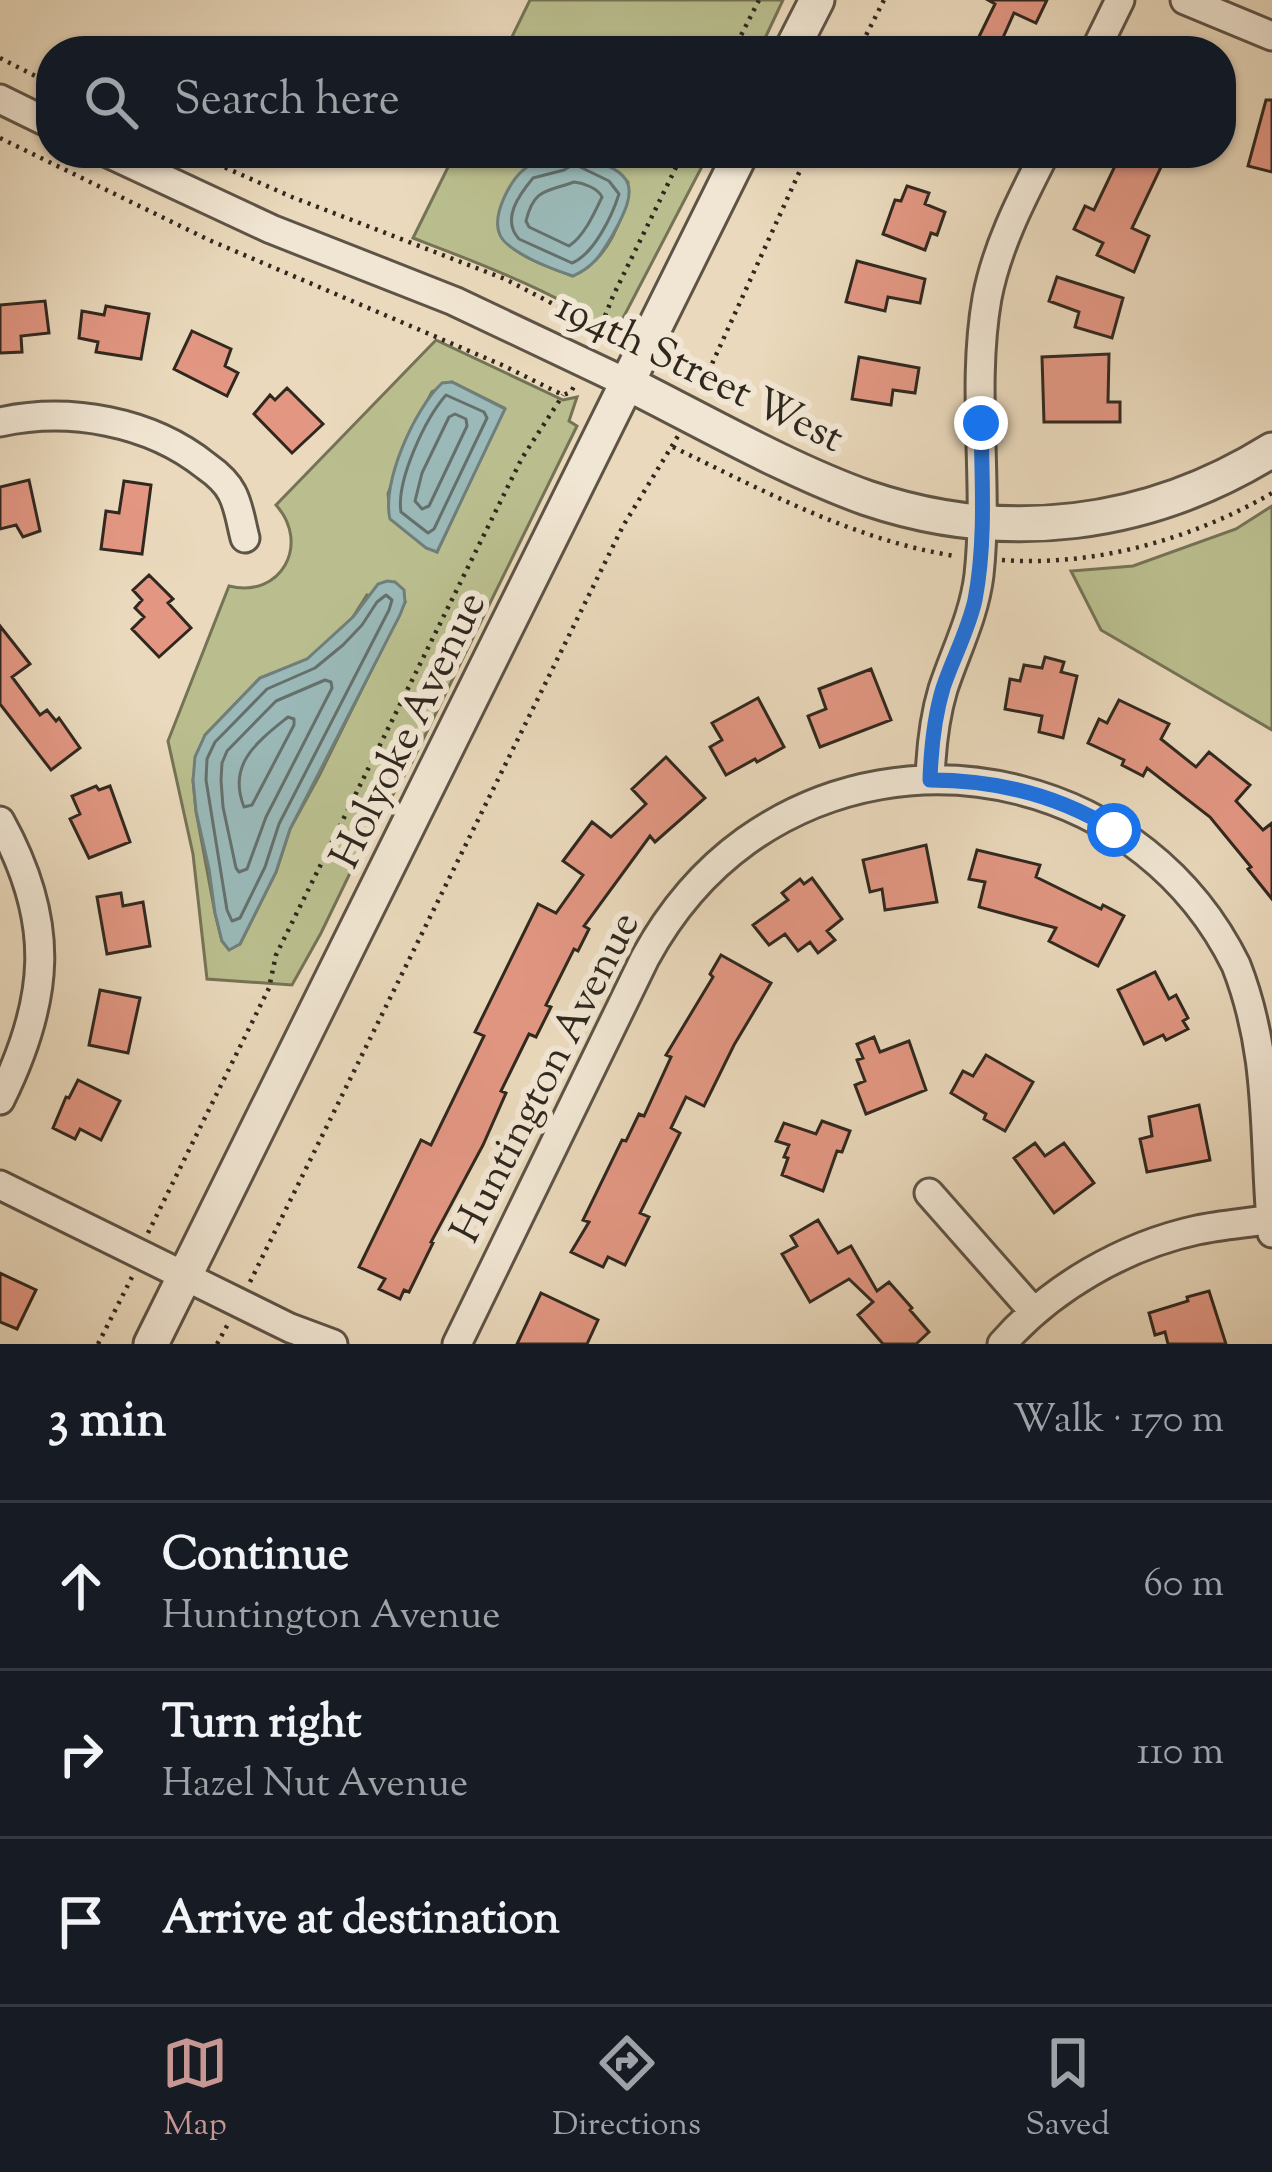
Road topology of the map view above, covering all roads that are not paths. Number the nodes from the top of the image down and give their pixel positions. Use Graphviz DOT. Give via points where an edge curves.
graph roads {
  1 [pos="817,0"];
  2 [pos="1120,0"];
  3 [pos="1185,0"];
  4 [pos="1272,35"];
  5 [pos="799,36"];
  6 [pos="1102,36"];
  7 [pos="0,99"];
  8 [pos="36,117"];
  9 [pos="141,168"];
  10 [pos="734,168"];
  11 [pos="1038,168"];
  12 [pos="627,383"];
  13 [pos="0,422"];
  14 [pos="1272,450"];
  15 [pos="983,524"];
  16 [pos="244,538"];
  17 [pos="930,780"];
  18 [pos="0,821"];
  19 [pos="0,1100"];
  20 [pos="0,1185"];
  21 [pos="928,1192"];
  22 [pos="1271,1220"];
  23 [pos="1272,1233"];
  24 [pos="185,1275"];
  25 [pos="1034,1312"];
  26 [pos="151,1344"];
  27 [pos="333,1344"];
  28 [pos="457,1344"];
  29 [pos="1002,1344"];
  1 -- 5 [label="street"];
  2 -- 6 [label="street"];
  3 -- 4 [label="street"];
  7 -- 8 [label="street"];
  9 -- 12 [label="street, 194th Street West"];
  10 -- 12 [label="street, Holyoke Avenue"];
  11 -- 15 [label="street" via="998,254 988,297"];
  12 -- 15 [label="street, 194th Street West" via="864,497"];
  12 -- 24 [label="street, Holyoke Avenue"];
  13 -- 16 [label="street" via="69,416 163,440 225,482"];
  14 -- 15 [label="street, 194th Street West" via="1205,488 1125,514"];
  15 -- 17 [label="street" via="971,616 934,724"];
  17 -- 22 [label="street, Huntington Avenue" via="1008,787 1079,810 1147,854 1200,907 1236,965 1262,1036"];
  17 -- 28 [label="street, Huntington Avenue" via="862,788 796,812 733,851 683,900 645,958"];
  18 -- 19 [label="street" via="28,884 40,963 33,1020"];
  20 -- 24 [label="street" via="146,1241"];
  21 -- 25 [label="street"];
  22 -- 23 [label="street, Huntington Avenue"];
  22 -- 25 [label="street" via="1146,1246"];
  24 -- 26 [label="street, Holyoke Avenue"];
  24 -- 27 [label="street"];
  25 -- 29 [label="street"];
}
